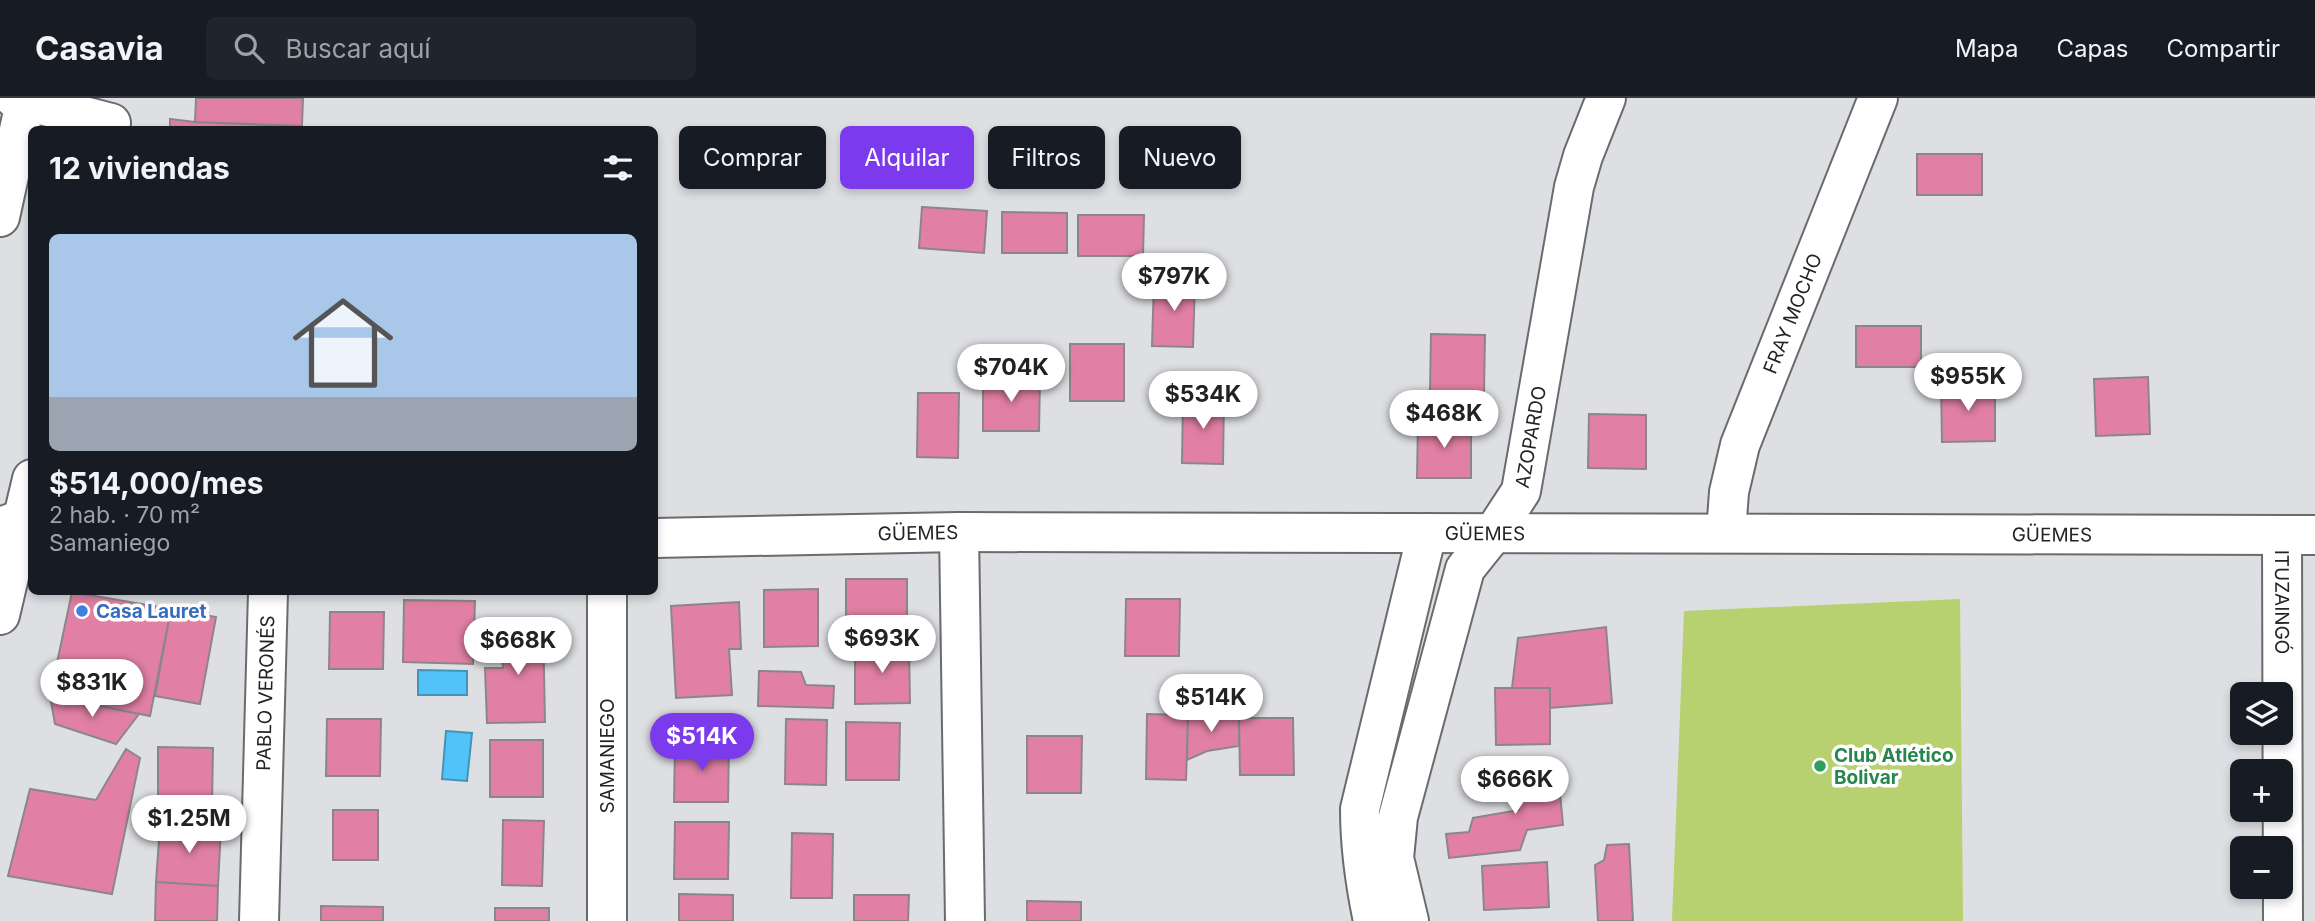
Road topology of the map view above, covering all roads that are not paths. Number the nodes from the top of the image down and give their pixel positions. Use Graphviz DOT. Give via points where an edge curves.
graph roads {
  1 [pos="1606,98"];
  2 [pos="1878,98"];
  3 [pos="22,99"];
  4 [pos="112,117"];
  5 [pos="0,216"];
  6 [pos="28,491"];
  7 [pos="18,522"];
  8 [pos="959,532"];
  9 [pos="1427,533"];
  10 [pos="1726,533"];
  11 [pos="1493,534"];
  12 [pos="2299,536"];
  13 [pos="658,538"];
  14 [pos="268,595"];
  15 [pos="607,595"];
  16 [pos="0,615"];
  17 [pos="259,921"];
  18 [pos="607,921"];
  19 [pos="965,921"];
  20 [pos="1373,921"];
  21 [pos="1409,921"];
  22 [pos="2283,921"];
  1 -- 11 [label="street, AZOPARDO" via="1574,187 1521,491"];
  2 -- 10 [label="street, FRAY MOCHO" via="1740,445"];
  3 -- 4 [label="street"];
  3 -- 5 [label="street"];
  6 -- 7 [label="street"];
  7 -- 16 [label="street"];
  8 -- 9 [label="street, GÜEMES"];
  8 -- 13 [label="street, GÜEMES"];
  8 -- 19 [label="street"];
  9 -- 11 [label="street, GÜEMES"];
  9 -- 20 [label="street" via="1360,809"];
  10 -- 11 [label="street, GÜEMES"];
  10 -- 12 [label="street, GÜEMES"];
  11 -- 21 [label="street, AZOPARDO" via="1465,569 1398,817 1394,858"];
  12 -- 22 [label="street, ITUZAINGÓ"];
  14 -- 17 [label="street, PABLO VERONÉS"];
  15 -- 18 [label="street, SAMANIEGO"];
}
